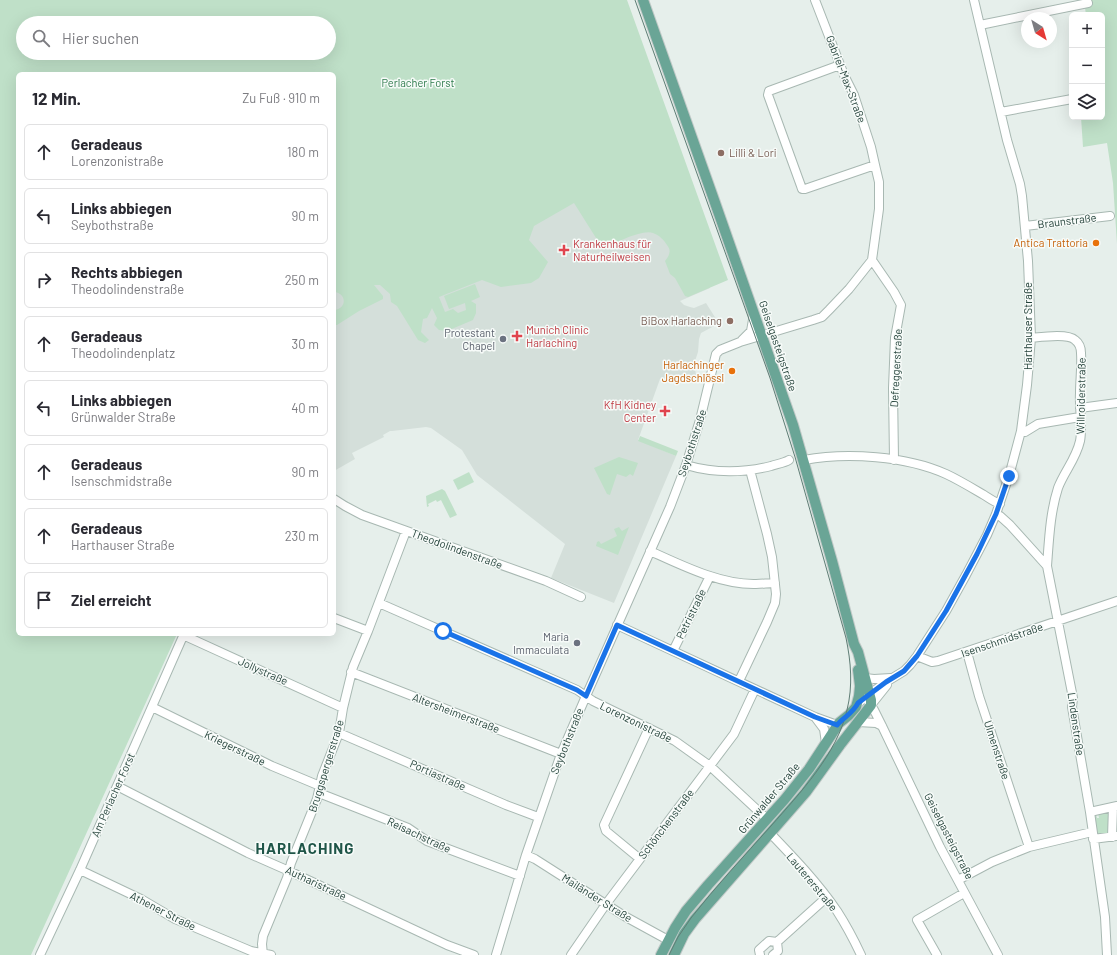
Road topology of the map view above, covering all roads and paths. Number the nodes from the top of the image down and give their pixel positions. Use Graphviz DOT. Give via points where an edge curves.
graph roads {
  1 [pos="643,0"];
  2 [pos="815,0"];
  3 [pos="974,0"];
  4 [pos="1088,3"];
  5 [pos="980,25"];
  6 [pos="840,65"];
  7 [pos="1069,100"];
  8 [pos="1001,112"];
  9 [pos="875,165"];
  10 [pos="1110,216"];
  11 [pos="1025,226"];
  12 [pos="872,260"];
  13 [pos="754,312"];
  14 [pos="762,336"];
  15 [pos="1031,338"];
  16 [pos="740,342"];
  17 [pos="1117,403"];
  18 [pos="1080,412"];
  19 [pos="1023,417"];
  20 [pos="1038,424"];
  21 [pos="1021,431"];
  22 [pos="789,460"];
  23 [pos="804,460"];
  24 [pos="894,460"];
  25 [pos="686,465"];
  26 [pos="750,470"];
  27 [pos="336,500"];
  28 [pos="1000,504"];
  29 [pos="996,514"];
  30 [pos="406,531"];
  31 [pos="650,550"];
  32 [pos="1046,566"];
  33 [pos="710,576"];
  34 [pos="775,582"];
  35 [pos="581,597"];
  36 [pos="1117,601"];
  37 [pos="379,603"];
  38 [pos="336,619"];
  39 [pos="1057,621"];
  40 [pos="617,625"];
  41 [pos="368,631"];
  42 [pos="183,636"];
  43 [pos="185,636"];
  44 [pos="673,651"];
  45 [pos="967,652"];
  46 [pos="917,656"];
  47 [pos="351,672"];
  48 [pos="894,677"];
  49 [pos="739,681"];
  50 [pos="863,682"];
  51 [pos="754,689"];
  52 [pos="586,696"];
  53 [pos="866,700"];
  54 [pos="152,707"];
  55 [pos="343,708"];
  56 [pos="815,717"];
  57 [pos="858,722"];
  58 [pos="837,725"];
  59 [pos="882,726"];
  60 [pos="649,728"];
  61 [pos="339,733"];
  62 [pos="846,738"];
  63 [pos="826,743"];
  64 [pos="561,754"];
  65 [pos="710,766"];
  66 [pos="117,786"];
  67 [pos="319,789"];
  68 [pos="1115,806"];
  69 [pos="1090,812"];
  70 [pos="538,817"];
  71 [pos="767,819"];
  72 [pos="770,833"];
  73 [pos="1093,836"];
  74 [pos="1114,836"];
  75 [pos="1029,847"];
  76 [pos="526,855"];
  77 [pos="640,859"];
  78 [pos="80,870"];
  79 [pos="289,870"];
  80 [pos="520,876"];
  81 [pos="958,880"];
  82 [pos="964,893"];
  83 [pos="827,897"];
  84 [pos="606,904"];
  85 [pos="668,940"];
  86 [pos="777,942"];
  87 [pos="41,953"];
  88 [pos="266,954"];
  89 [pos="50,955"];
  90 [pos="474,955"];
  91 [pos="496,955"];
  92 [pos="571,955"];
  93 [pos="661,955"];
  94 [pos="674,955"];
  95 [pos="760,955"];
  96 [pos="773,955"];
  97 [pos="861,955"];
  98 [pos="937,955"];
  99 [pos="998,955"];
  100 [pos="1107,955"];
  1 -- 13 [label="main road, Geiselgasteigstraße"];
  2 -- 6 [label="street, Gabriel-Max-Straße"];
  3 -- 5 [label="street, Harthauser Straße"];
  4 -- 5 [label="street"];
  5 -- 8 [label="street, Harthauser Straße"];
  6 -- 9 [label="street, Gabriel-Max-Straße" via="854,95"];
  6 -- 9 [label="street" via="769,91 768,95 802,189"];
  7 -- 8 [label="street"];
  8 -- 11 [label="street, Harthauser Straße" via="1020,184"];
  9 -- 12 [label="street, Gabriel-Max-Straße" via="879,182 879,209"];
  10 -- 11 [label="street, Braunstraße"];
  11 -- 15 [label="street, Harthauser Straße"];
  12 -- 14 [label="street" via="822,317"];
  12 -- 24 [label="street, Defreggerstraße" via="901,305 895,338 893,381"];
  13 -- 14 [label="main road, Geiselgasteigstraße"];
  13 -- 16 [label="street" via="751,331"];
  14 -- 16 [label="street"];
  14 -- 23 [label="main road, Geiselgasteigstraße"];
  15 -- 18 [label="street, Willroiderstraße" via="1067,336 1077,341 1081,353"];
  15 -- 19 [label="street, Harthauser Straße"];
  16 -- 25 [label="street, Seybothstraße" via="716,354"];
  17 -- 18 [label="street"];
  18 -- 20 [label="street"];
  18 -- 32 [label="street, Willroiderstraße" via="1080,440 1076,456 1059,488 1052,512"];
  19 -- 20 [label="street"];
  19 -- 21 [label="street, Harthauser Straße"];
  20 -- 21 [label="street" via="1025,432"];
  21 -- 28 [label="street, Harthauser Straße"];
  22 -- 26 [label="street"];
  23 -- 24 [label="street" via="835,456"];
  23 -- 50 [label="main road, Geiselgasteigstraße"];
  24 -- 28 [label="street" via="947,475"];
  25 -- 26 [label="street" via="713,470"];
  25 -- 31 [label="street, Seybothstraße"];
  26 -- 34 [label="street" via="767,534"];
  27 -- 30 [label="street, Theodolindenstraße" via="359,513"];
  28 -- 29 [label="street, Harthauser Straße"];
  29 -- 32 [label="street, Lindenstraße" via="1010,525"];
  29 -- 46 [label="street, Harthauser Straße" via="966,575"];
  30 -- 35 [label="street, Theodolindenstraße" via="546,581"];
  30 -- 37 [label="street, Bruggspergerstraße"];
  31 -- 33 [label="street"];
  31 -- 40 [label="street, Seybothstraße"];
  32 -- 39 [label="street, Lindenstraße"];
  33 -- 34 [label="street" via="755,584"];
  33 -- 44 [label="street, Petristraße"];
  34 -- 49 [label="street" via="775,603"];
  36 -- 39 [label="street, Isenschmidstraße"];
  37 -- 41 [label="street, Bruggspergerstraße"];
  37 -- 52 [label="street, Lorenzonistraße"];
  38 -- 41 [label="street"];
  39 -- 45 [label="street, Isenschmidstraße"];
  39 -- 69 [label="street, Lindenstraße" via="1074,698 1072,707"];
  40 -- 44 [label="street"];
  40 -- 52 [label="street, Seybothstraße"];
  41 -- 47 [label="street, Bruggspergerstraße"];
  42 -- 54 [label="street, Am Perlacher Forst"];
  43 -- 55 [label="street, Jollystraße"];
  44 -- 49 [label="street"];
  45 -- 46 [label="street, Isenschmidstraße" via="932,662"];
  45 -- 75 [label="street, Ulmenstraße"];
  46 -- 48 [label="street" via="904,671"];
  47 -- 55 [label="street, Bruggspergerstraße"];
  47 -- 64 [label="street, Altersheimerstraße"];
  48 -- 50 [label="street"];
  48 -- 53 [label="street"];
  49 -- 51 [label="street"];
  50 -- 53 [label="main road"];
  50 -- 53 [label="main road, Geiselgasteigstraße"];
  51 -- 56 [label="street"];
  51 -- 65 [label="street, Schönchenstraße" via="734,734"];
  52 -- 60 [label="street, Lorenzonistraße"];
  52 -- 64 [label="street, Seybothstraße"];
  53 -- 57 [label="main road"];
  53 -- 58 [label="main road, Grünwalder Straße"];
  53 -- 59 [label="street, Geiselgasteigstraße"];
  54 -- 66 [label="street, Am Perlacher Forst"];
  54 -- 67 [label="street, Kriegerstraße"];
  55 -- 61 [label="street, Bruggspergerstraße"];
  56 -- 58 [label="street"];
  56 -- 63 [label="street" via="824,729"];
  57 -- 59 [label="street"];
  57 -- 62 [label="main road"];
  58 -- 62 [label="main road" via="844,729"];
  58 -- 63 [label="main road, Grünwalder Straße"];
  59 -- 81 [label="street, Geiselgasteigstraße"];
  60 -- 65 [label="street, Lorenzonistraße" via="675,741"];
  60 -- 77 [label="street" via="604,825 606,831"];
  61 -- 67 [label="street, Bruggspergerstraße"];
  61 -- 70 [label="street, Portiastraße"];
  62 -- 72 [label="main road"];
  63 -- 71 [label="main road, Grünwalder Straße" via="800,781"];
  64 -- 70 [label="street, Seybothstraße"];
  65 -- 71 [label="street, Lorenzonistraße"];
  65 -- 77 [label="street, Schönchenstraße"];
  66 -- 78 [label="street, Am Perlacher Forst"];
  66 -- 79 [label="street, Autharistraße" via="242,850"];
  67 -- 79 [label="street, Bruggspergerstraße"];
  67 -- 80 [label="street, Reisachstraße" via="408,828 427,841"];
  68 -- 69 [label="street"];
  68 -- 74 [label="street"];
  69 -- 73 [label="street, Lindenstraße"];
  70 -- 76 [label="street, Seybothstraße"];
  71 -- 85 [label="main road, Grünwalder Straße" via="696,898"];
  72 -- 83 [label="street, Lautererstraße"];
  72 -- 94 [label="main road" via="701,911 684,934"];
  73 -- 74 [label="street"];
  73 -- 75 [label="street"];
  73 -- 100 [label="street, Lindenstraße" via="1105,917"];
  75 -- 81 [label="street"];
  76 -- 80 [label="street, Seybothstraße"];
  76 -- 84 [label="street, Mailänder Straße" via="535,858"];
  77 -- 84 [label="street, Schönchenstraße"];
  78 -- 87 [label="street, Am Perlacher Forst"];
  78 -- 88 [label="street, Athener Straße" via="141,899 175,919 251,951"];
  79 -- 88 [label="street, Bruggspergerstraße" via="263,936 262,944"];
  79 -- 90 [label="street, Autharistraße" via="447,945"];
  80 -- 91 [label="street, Seybothstraße"];
  81 -- 82 [label="street, Geiselgasteigstraße"];
  82 -- 98 [label="street" via="917,920"];
  82 -- 99 [label="street, Geiselgasteigstraße"];
  83 -- 86 [label="street"];
  83 -- 97 [label="street, Lautererstraße"];
  84 -- 85 [label="street, Mailänder Straße" via="626,918"];
  84 -- 92 [label="street, Schönchenstraße"];
  85 -- 93 [label="main road, Grünwalder Straße"];
  86 -- 95 [label="street" via="769,941 759,950"];
  86 -- 96 [label="street" via="778,951"];
  87 -- 89 [label="street"];
}
